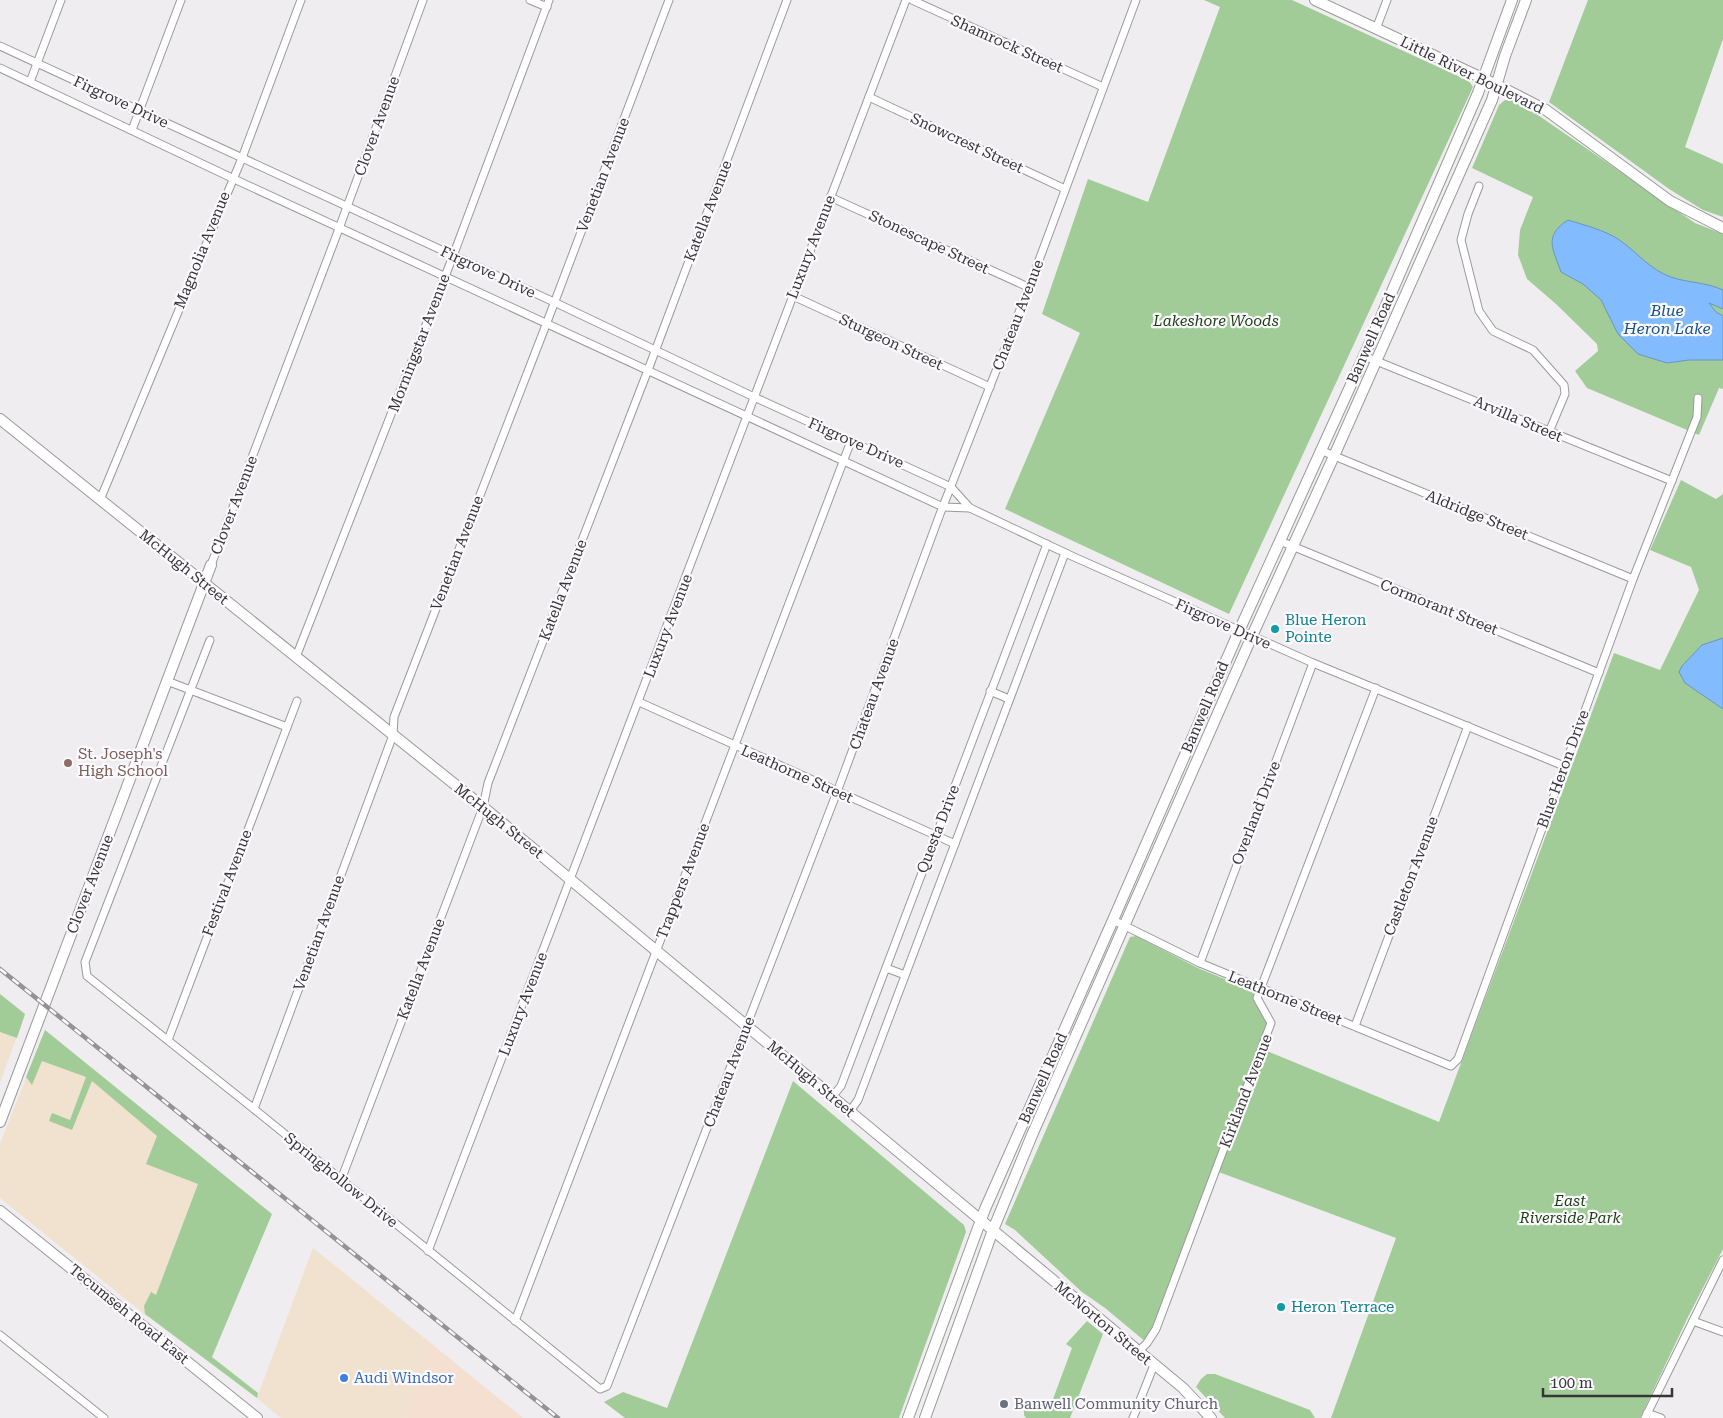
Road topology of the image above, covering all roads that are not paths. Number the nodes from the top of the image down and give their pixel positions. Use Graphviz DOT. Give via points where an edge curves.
graph roads {
  1 [pos="61,0"];
  2 [pos="181,0"];
  3 [pos="301,0"];
  4 [pos="423,0"];
  5 [pos="530,0"];
  6 [pos="669,0"];
  7 [pos="788,0"];
  8 [pos="906,0"];
  9 [pos="912,0"];
  10 [pos="1136,0"];
  11 [pos="1315,0"];
  12 [pos="1387,0"];
  13 [pos="1512,0"];
  14 [pos="1526,0"];
  15 [pos="548,3"];
  16 [pos="1376,29"];
  17 [pos="0,46"];
  18 [pos="37,63"];
  19 [pos="0,68"];
  20 [pos="1483,78"];
  21 [pos="30,82"];
  22 [pos="1497,85"];
  23 [pos="1103,87"];
  24 [pos="869,97"];
  25 [pos="139,111"];
  26 [pos="132,130"];
  27 [pos="242,158"];
  28 [pos="232,178"];
  29 [pos="1479,186"];
  30 [pos="1065,189"];
  31 [pos="830,197"];
  32 [pos="346,208"];
  33 [pos="340,227"];
  34 [pos="1723,228"];
  35 [pos="453,256"];
  36 [pos="444,276"];
  37 [pos="1028,287"];
  38 [pos="792,296"];
  39 [pos="554,302"];
  40 [pos="547,323"];
  41 [pos="656,350"];
  42 [pos="1364,356"];
  43 [pos="1376,360"];
  44 [pos="648,370"];
  45 [pos="990,387"];
  46 [pos="754,397"];
  47 [pos="1698,398"];
  48 [pos="747,416"];
  49 [pos="0,418"];
  50 [pos="1549,432"];
  51 [pos="851,441"];
  52 [pos="1320,450"];
  53 [pos="1334,456"];
  54 [pos="844,462"];
  55 [pos="1672,481"];
  56 [pos="952,487"];
  57 [pos="100,500"];
  58 [pos="943,507"];
  59 [pos="970,508"];
  60 [pos="1280,541"];
  61 [pos="1047,544"];
  62 [pos="1293,547"];
  63 [pos="1065,552"];
  64 [pos="211,565"];
  65 [pos="1633,579"];
  66 [pos="203,583"];
  67 [pos="1239,631"];
  68 [pos="1252,636"];
  69 [pos="210,640"];
  70 [pos="296,656"];
  71 [pos="1313,663"];
  72 [pos="1599,673"];
  73 [pos="167,681"];
  74 [pos="1376,688"];
  75 [pos="191,690"];
  76 [pos="990,691"];
  77 [pos="1009,699"];
  78 [pos="297,701"];
  79 [pos="639,702"];
  80 [pos="1468,726"];
  81 [pos="287,727"];
  82 [pos="392,735"];
  83 [pos="735,746"];
  84 [pos="1564,766"];
  85 [pos="837,792"];
  86 [pos="483,807"];
  87 [pos="935,836"];
  88 [pos="955,844"];
  89 [pos="571,879"];
  90 [pos="1113,920"];
  91 [pos="1126,926"];
  92 [pos="657,951"];
  93 [pos="85,962"];
  94 [pos="1200,963"];
  95 [pos="886,968"];
  96 [pos="905,975"];
  97 [pos="1261,989"];
  98 [pos="747,1026"];
  99 [pos="1355,1026"];
  100 [pos="168,1040"];
  101 [pos="1458,1059"];
  102 [pos="832,1096"];
  103 [pos="254,1109"];
  104 [pos="850,1111"];
  105 [pos="0,1122"];
  106 [pos="341,1180"];
  107 [pos="0,1211"];
  108 [pos="980,1220"];
  109 [pos="993,1230"];
  110 [pos="428,1251"];
  111 [pos="1723,1260"];
  112 [pos="515,1321"];
  113 [pos="1693,1321"];
  114 [pos="1723,1332"];
  115 [pos="0,1335"];
  116 [pos="1138,1352"];
  117 [pos="1154,1365"];
  118 [pos="607,1386"];
  119 [pos="1646,1415"];
  120 [pos="104,1418"];
  121 [pos="257,1418"];
  122 [pos="908,1418"];
  123 [pos="925,1418"];
  124 [pos="1134,1418"];
  125 [pos="1211,1418"];
  126 [pos="1661,1418"];
  1 -- 18 [label="street"];
  2 -- 25 [label="street"];
  3 -- 27 [label="street, Magnolia Avenue"];
  4 -- 32 [label="street, Clover Avenue"];
  5 -- 15 [label="street"];
  6 -- 39 [label="street, Venetian Avenue"];
  7 -- 41 [label="street, Katella Avenue"];
  8 -- 24 [label="street, Luxury Avenue"];
  9 -- 23 [label="street, Shamrock Street"];
  10 -- 23 [label="street, Chateau Avenue"];
  11 -- 16 [label="main road, Little River Boulevard"];
  12 -- 16 [label="street"];
  13 -- 20 [label="main road, Banwell Road"];
  14 -- 22 [label="main road, Banwell Road"];
  15 -- 35 [label="street, Morningstar Avenue"];
  16 -- 20 [label="main road, Little River Boulevard"];
  17 -- 18 [label="street, Firgrove Drive"];
  18 -- 21 [label="street"];
  18 -- 25 [label="street, Firgrove Drive"];
  19 -- 21 [label="street, Firgrove Drive"];
  20 -- 22 [label="main road, Little River Boulevard"];
  20 -- 42 [label="main road, Banwell Road"];
  21 -- 26 [label="street, Firgrove Drive"];
  22 -- 34 [label="main road, Little River Boulevard" via="1546,110 1670,201"];
  22 -- 43 [label="main road, Banwell Road"];
  23 -- 30 [label="street, Chateau Avenue"];
  24 -- 30 [label="street, Snowcrest Street"];
  24 -- 31 [label="street, Luxury Avenue"];
  25 -- 26 [label="street"];
  25 -- 27 [label="street, Firgrove Drive"];
  26 -- 28 [label="street, Firgrove Drive"];
  27 -- 28 [label="street, Magnolia Avenue"];
  27 -- 32 [label="street, Firgrove Drive"];
  28 -- 33 [label="street, Firgrove Drive"];
  28 -- 57 [label="street, Magnolia Avenue"];
  29 -- 50 [label="street" via="1461,240 1479,311 1493,331 1533,350 1564,385 1565,394"];
  30 -- 37 [label="street, Chateau Avenue"];
  31 -- 37 [label="street, Stonescape Street"];
  31 -- 38 [label="street, Luxury Avenue"];
  32 -- 33 [label="street, Clover Avenue"];
  32 -- 35 [label="street, Firgrove Drive"];
  33 -- 36 [label="street, Firgrove Drive"];
  33 -- 64 [label="street, Clover Avenue"];
  35 -- 36 [label="street, Morningstar Avenue"];
  35 -- 39 [label="street, Firgrove Drive"];
  36 -- 40 [label="street, Firgrove Drive"];
  36 -- 70 [label="street, Morningstar Avenue"];
  37 -- 45 [label="street, Chateau Avenue"];
  38 -- 45 [label="street, Sturgeon Street"];
  38 -- 46 [label="street, Luxury Avenue"];
  39 -- 40 [label="street, Venetian Avenue"];
  39 -- 41 [label="street, Firgrove Drive"];
  40 -- 44 [label="street, Firgrove Drive"];
  40 -- 82 [label="street, Venetian Avenue" via="394,717"];
  41 -- 44 [label="street, Katella Avenue"];
  41 -- 46 [label="street, Firgrove Drive"];
  42 -- 43 [label="street, Arvilla Street"];
  42 -- 52 [label="main road, Banwell Road"];
  43 -- 50 [label="street, Arvilla Street"];
  43 -- 53 [label="main road, Banwell Road"];
  44 -- 48 [label="street, Firgrove Drive"];
  44 -- 86 [label="street, Katella Avenue" via="488,783"];
  45 -- 56 [label="street, Chateau Avenue"];
  46 -- 48 [label="street, Luxury Avenue"];
  46 -- 51 [label="street, Firgrove Drive"];
  47 -- 55 [label="street, Blue Heron Drive" via="1697,417"];
  48 -- 54 [label="street, Firgrove Drive"];
  48 -- 79 [label="street, Luxury Avenue"];
  49 -- 57 [label="main road, McHugh Street"];
  50 -- 55 [label="street, Arvilla Street"];
  51 -- 54 [label="street, Trappers Avenue"];
  51 -- 56 [label="street, Firgrove Drive"];
  52 -- 53 [label="street, Aldridge Street"];
  52 -- 60 [label="main road, Banwell Road"];
  53 -- 62 [label="main road, Banwell Road"];
  53 -- 65 [label="street, Aldridge Street"];
  54 -- 58 [label="street, Firgrove Drive"];
  54 -- 83 [label="street, Trappers Avenue"];
  55 -- 65 [label="street, Blue Heron Drive"];
  56 -- 58 [label="street, Chateau Avenue"];
  56 -- 59 [label="street, Firgrove Drive"];
  57 -- 66 [label="main road, McHugh Street"];
  58 -- 59 [label="street, Firgrove Drive"];
  58 -- 85 [label="street, Chateau Avenue"];
  59 -- 61 [label="street, Firgrove Drive"];
  60 -- 62 [label="street, Cormorant Street"];
  60 -- 67 [label="main road, Banwell Road"];
  61 -- 63 [label="street, Firgrove Drive"];
  61 -- 76 [label="street, Questa Drive"];
  62 -- 68 [label="main road, Banwell Road"];
  62 -- 72 [label="street, Cormorant Street"];
  63 -- 67 [label="street, Firgrove Drive"];
  63 -- 77 [label="street, Questa Drive"];
  64 -- 66 [label="main road, Clover Avenue"];
  65 -- 72 [label="street, Blue Heron Drive"];
  66 -- 70 [label="main road, McHugh Street"];
  66 -- 73 [label="main road, Clover Avenue"];
  67 -- 68 [label="street, Firgrove Drive"];
  67 -- 90 [label="main road, Banwell Road"];
  68 -- 71 [label="street, Firgrove Drive"];
  68 -- 91 [label="main road, Banwell Road"];
  69 -- 75 [label="street, Clover Avenue"];
  70 -- 82 [label="main road, McHugh Street"];
  71 -- 74 [label="street, Firgrove Drive"];
  71 -- 94 [label="street, Overland Drive"];
  72 -- 84 [label="street, Blue Heron Drive"];
  73 -- 75 [label="street"];
  73 -- 105 [label="main road, Clover Avenue"];
  74 -- 80 [label="street, Firgrove Drive"];
  74 -- 97 [label="street, Kirkland Avenue"];
  75 -- 81 [label="street"];
  75 -- 93 [label="street, Clover Avenue"];
  76 -- 77 [label="street"];
  76 -- 87 [label="street, Questa Drive"];
  77 -- 88 [label="street, Questa Drive"];
  78 -- 81 [label="street, Festival Avenue"];
  79 -- 83 [label="street, Leathorne Street"];
  79 -- 89 [label="street, Luxury Avenue"];
  80 -- 84 [label="street, Firgrove Drive"];
  80 -- 99 [label="street, Castleton Avenue"];
  81 -- 100 [label="street, Festival Avenue"];
  82 -- 86 [label="main road, McHugh Street"];
  82 -- 103 [label="street, Venetian Avenue"];
  83 -- 85 [label="street, Leathorne Street"];
  83 -- 92 [label="street, Trappers Avenue"];
  84 -- 101 [label="street, Blue Heron Drive"];
  85 -- 87 [label="street, Leathorne Street"];
  85 -- 98 [label="street, Chateau Avenue"];
  86 -- 89 [label="main road, McHugh Street"];
  86 -- 106 [label="street, Katella Avenue"];
  87 -- 88 [label="street, Leathorne Street"];
  87 -- 95 [label="street, Questa Drive"];
  88 -- 96 [label="street, Questa Drive"];
  89 -- 92 [label="main road, McHugh Street"];
  89 -- 110 [label="street, Luxury Avenue"];
  90 -- 91 [label="street, Leathorne Street"];
  90 -- 108 [label="main road, Banwell Road"];
  91 -- 94 [label="street, Leathorne Street"];
  91 -- 109 [label="main road, Banwell Road" via="1032,1134"];
  92 -- 98 [label="main road, McHugh Street"];
  92 -- 112 [label="street, Trappers Avenue"];
  93 -- 100 [label="street, Springhollow Drive" via="87,976"];
  94 -- 97 [label="street, Leathorne Street"];
  95 -- 96 [label="street"];
  95 -- 102 [label="street, Questa Drive" via="841,1086"];
  96 -- 104 [label="street, Questa Drive" via="858,1100"];
  97 -- 99 [label="street, Leathorne Street"];
  97 -- 116 [label="street, Kirkland Avenue" via="1257,998 1271,1023 1156,1329"];
  98 -- 102 [label="main road, McHugh Street"];
  98 -- 118 [label="street, Chateau Avenue"];
  99 -- 101 [label="street, Leathorne Street" via="1451,1066"];
  100 -- 103 [label="street, Springhollow Drive"];
  102 -- 104 [label="main road, McHugh Street"];
  103 -- 106 [label="street, Springhollow Drive"];
  104 -- 108 [label="main road, McHugh Street"];
  106 -- 110 [label="street, Springhollow Drive"];
  107 -- 121 [label="main road, Tecumseh Road East"];
  108 -- 109 [label="main road, McHugh Street"];
  108 -- 122 [label="main road, Banwell Road"];
  109 -- 116 [label="main road, McNorton Street"];
  109 -- 123 [label="main road, Banwell Road"];
  110 -- 112 [label="street, Springhollow Drive"];
  111 -- 113 [label="street"];
  112 -- 118 [label="street, Springhollow Drive" via="600,1389"];
  113 -- 114 [label="street"];
  113 -- 119 [label="street"];
  115 -- 120 [label="street"];
  116 -- 117 [label="main road, McNorton Street"];
  117 -- 124 [label="street"];
  117 -- 125 [label="main road, McNorton Street" via="1183,1388"];
  119 -- 126 [label="street"];
}
